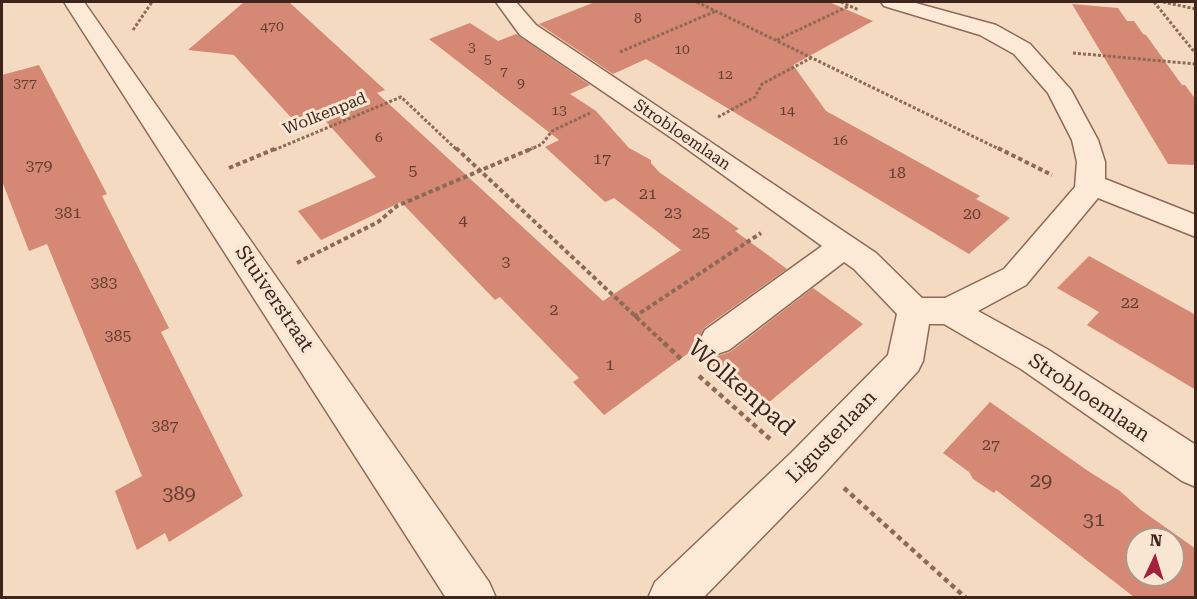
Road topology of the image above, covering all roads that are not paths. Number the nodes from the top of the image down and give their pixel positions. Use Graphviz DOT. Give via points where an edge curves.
graph roads {
  1 [pos="74,2"];
  2 [pos="506,2"];
  3 [pos="891,2"];
  4 [pos="1089,188"];
  5 [pos="1196,227"];
  6 [pos="854,254"];
  7 [pos="932,311"];
  8 [pos="717,340"];
  9 [pos="1196,468"];
  10 [pos="473,597"];
  11 [pos="670,597"];
  1 -- 10 [label="street, Stuiverstraat"];
  2 -- 6 [label="street, Strobloemlaan" via="528,30"];
  3 -- 4 [label="street" via="988,30 1022,49 1059,90 1085,140 1091,162"];
  4 -- 5 [label="street"];
  4 -- 7 [label="street" via="1015,277"];
  6 -- 7 [label="street"];
  6 -- 8 [label="street"];
  7 -- 9 [label="street, Strobloemlaan" via="1034,359"];
  7 -- 11 [label="street, Ligusterlaan" via="905,361"];
}
